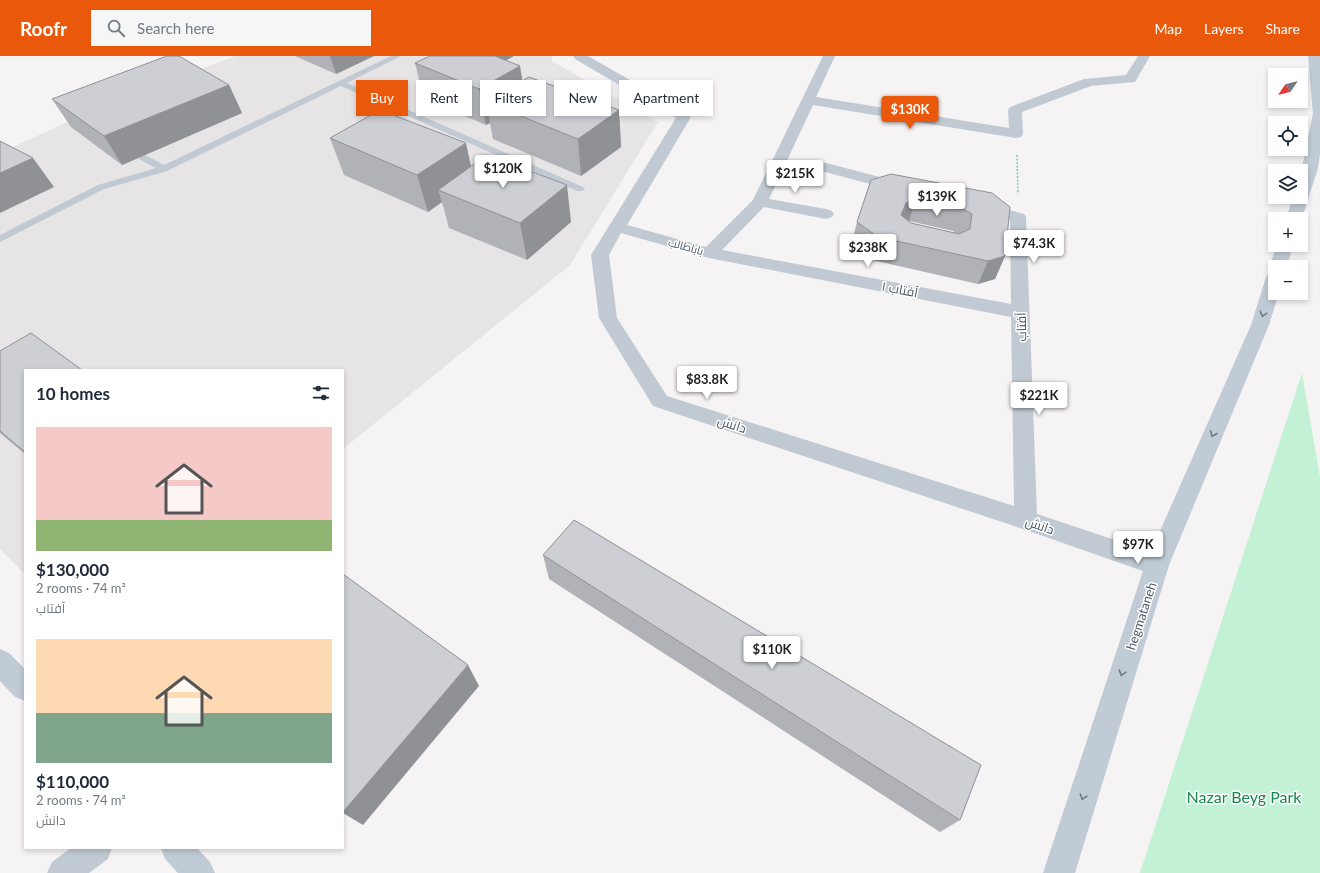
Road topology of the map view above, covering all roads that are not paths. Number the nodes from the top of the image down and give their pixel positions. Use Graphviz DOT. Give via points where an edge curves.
graph roads {
  1 [pos="397,56"];
  2 [pos="580,56"];
  3 [pos="829,56"];
  4 [pos="1144,56"];
  5 [pos="1314,56"];
  6 [pos="341,83"];
  7 [pos="808,100"];
  8 [pos="117,144"];
  9 [pos="819,166"];
  10 [pos="164,169"];
  11 [pos="1308,174"];
  12 [pos="580,189"];
  13 [pos="911,190"];
  14 [pos="760,202"];
  15 [pos="965,203"];
  16 [pos="826,214"];
  17 [pos="617,227"];
  18 [pos="0,239"];
  19 [pos="709,253"];
  20 [pos="1268,299"];
  21 [pos="1020,312"];
  22 [pos="1026,520"];
  23 [pos="1157,565"];
  24 [pos="0,662"];
  25 [pos="24,687"];
  26 [pos="96,849"];
  27 [pos="177,849"];
  28 [pos="63,873"];
  29 [pos="200,873"];
  30 [pos="1059,873"];
  1 -- 6 [label="lane"];
  2 -- 17 [label="street, دانش" via="684,117"];
  3 -- 7 [label="street, باباطالب"];
  4 -- 7 [label="street" via="1130,79 1089,82 1015,110 1016,134"];
  5 -- 11 [label="main road" via="1320,114"];
  6 -- 10 [label="lane"];
  6 -- 12 [label="lane"];
  7 -- 14 [label="street, باباطالب"];
  8 -- 10 [label="lane"];
  9 -- 13 [label="street"];
  10 -- 18 [label="lane" via="101,187"];
  14 -- 16 [label="street"];
  14 -- 19 [label="street, باباطالب"];
  15 -- 21 [label="street, آفتاب" via="1018,217"];
  17 -- 19 [label="street, باباطالب"];
  17 -- 22 [label="street, دانش" via="600,254 608,318 660,401"];
  19 -- 21 [label="street, آفتاب ۱"];
  20 -- 23 [label="main road, hegmataneh, one-way" via="1260,325"];
  21 -- 22 [label="street, آفتاب"];
  22 -- 23 [label="street, دانش"];
  23 -- 30 [label="main road, hegmataneh, one-way"];
  24 -- 25 [label="main road"];
  26 -- 28 [label="street"];
  27 -- 29 [label="main road"];
}
